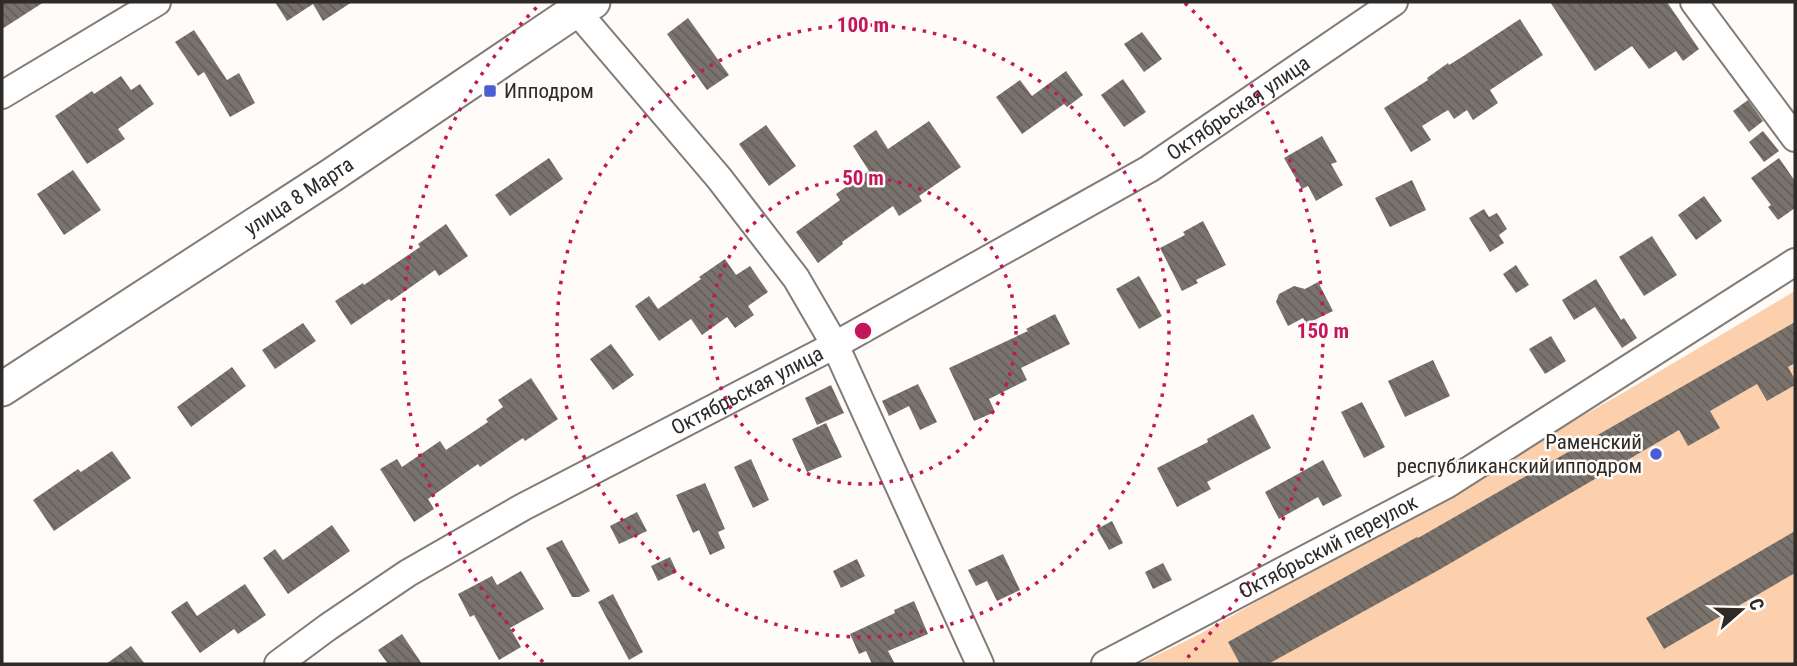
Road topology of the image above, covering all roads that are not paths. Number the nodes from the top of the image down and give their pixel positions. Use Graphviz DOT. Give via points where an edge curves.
graph roads {
  1 [pos="157,2"];
  2 [pos="1394,2"];
  3 [pos="1693,2"];
  4 [pos="579,5"];
  5 [pos="2,95"];
  6 [pos="1795,138"];
  7 [pos="1795,262"];
  8 [pos="835,345"];
  9 [pos="2,388"];
  10 [pos="278,664"];
  11 [pos="980,664"];
  12 [pos="1105,664"];
  1 -- 5 [label="street"];
  2 -- 8 [label="street, Октябрьская улица" via="1149,169"];
  3 -- 6 [label="street"];
  4 -- 8 [label="street" via="758,227 796,278"];
  4 -- 9 [label="main road, улица 8 Марта" via="332,175"];
  7 -- 12 [label="street, Октябрьский переулок" via="1446,485"];
  8 -- 10 [label="street, Октябрьская улица" via="488,527 408,573"];
  8 -- 11 [label="street"];
}
